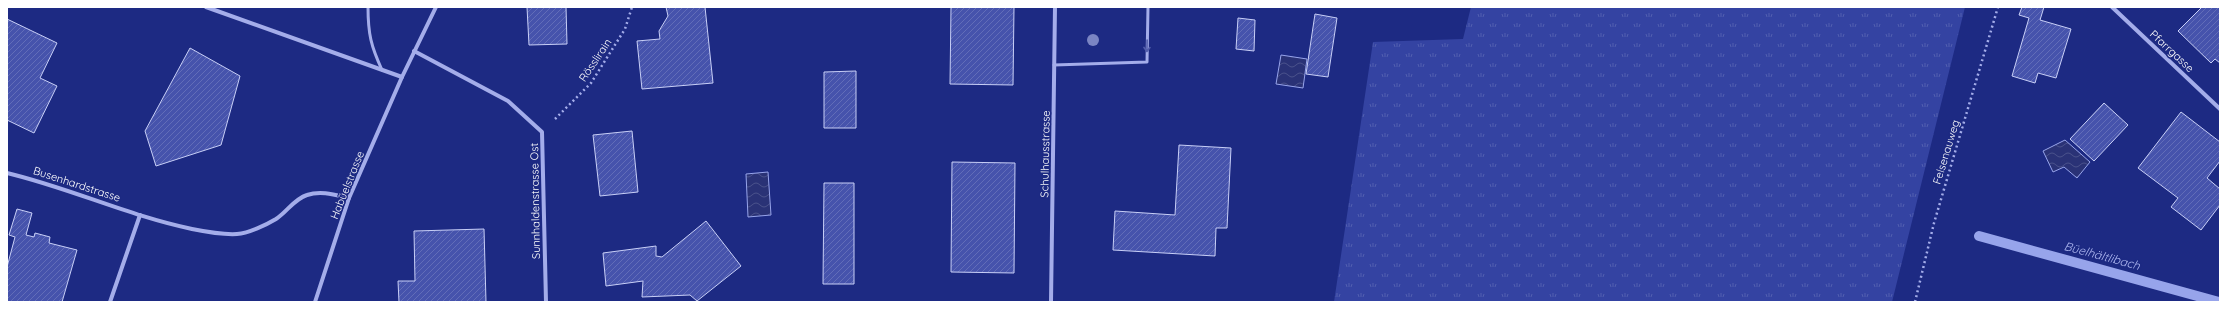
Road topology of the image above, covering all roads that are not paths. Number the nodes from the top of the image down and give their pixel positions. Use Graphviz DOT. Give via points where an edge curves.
graph roads {
  1 [pos="206,7"];
  2 [pos="368,7"];
  3 [pos="436,7"];
  4 [pos="1055,7"];
  5 [pos="1148,7"];
  6 [pos="2112,7"];
  7 [pos="414,51"];
  8 [pos="1054,65"];
  9 [pos="382,70"];
  10 [pos="402,77"];
  11 [pos="2220,109"];
  12 [pos="7,172"];
  13 [pos="349,198"];
  14 [pos="140,215"];
  15 [pos="110,302"];
  16 [pos="315,302"];
  17 [pos="546,302"];
  18 [pos="1051,302"];
  1 -- 9 [label="street"];
  2 -- 9 [label="lane" via="368,33"];
  3 -- 7 [label="street, Habüelstrasse"];
  4 -- 8 [label="street, Schulhausstrasse"];
  5 -- 8 [label="lane, one-way" via="1147,62"];
  6 -- 11 [label="street, Pfarrgasse"];
  7 -- 10 [label="street, Habüelstrasse"];
  7 -- 17 [label="street, Sunnhaldenstrasse Ost" via="508,101 542,132"];
  8 -- 18 [label="street, Schulhausstrasse"];
  9 -- 10 [label="street"];
  10 -- 13 [label="street, Habüelstrasse"];
  12 -- 14 [label="street, Busenhardstrasse"];
  13 -- 14 [label="street, Busenhardstrasse" via="329,193 308,195 293,203 277,218 239,234 219,234 172,225"];
  13 -- 16 [label="street, Habüelstrasse"];
  14 -- 15 [label="street"];
}
